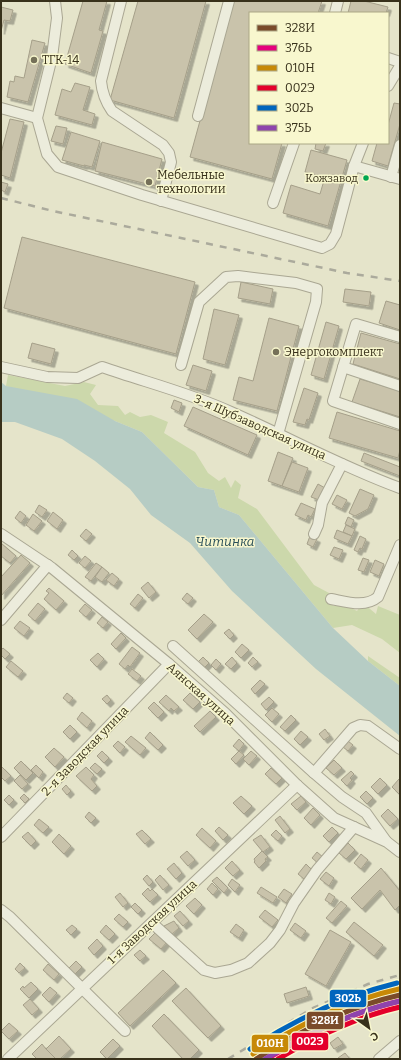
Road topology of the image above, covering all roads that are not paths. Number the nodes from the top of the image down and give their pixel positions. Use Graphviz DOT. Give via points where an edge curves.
graph roads {
  1 [pos="55,1"];
  2 [pos="121,1"];
  3 [pos="229,1"];
  4 [pos="338,1"];
  5 [pos="336,12"];
  6 [pos="389,58"];
  7 [pos="400,62"];
  8 [pos="400,66"];
  9 [pos="389,84"];
  10 [pos="1,108"];
  11 [pos="198,116"];
  12 [pos="37,118"];
  13 [pos="294,144"];
  14 [pos="363,144"];
  15 [pos="400,145"];
  16 [pos="354,166"];
  17 [pos="396,178"];
  18 [pos="161,201"];
  19 [pos="273,203"];
  20 [pos="400,337"];
  21 [pos="181,365"];
  22 [pos="1,367"];
  23 [pos="343,367"];
  24 [pos="400,386"];
  25 [pos="400,424"];
  26 [pos="278,434"];
  27 [pos="342,464"];
  28 [pos="400,488"];
  29 [pos="1,534"];
  30 [pos="314,534"];
  31 [pos="400,545"];
  32 [pos="48,565"];
  33 [pos="331,599"];
  34 [pos="1,620"];
  35 [pos="173,646"];
  36 [pos="169,664"];
  37 [pos="400,748"];
  38 [pos="314,773"];
  39 [pos="297,785"];
  40 [pos="354,827"];
  41 [pos="1,837"];
  42 [pos="387,842"];
  43 [pos="400,852"];
  44 [pos="1,910"];
  45 [pos="152,923"];
  46 [pos="82,989"];
  47 [pos="125,1031"];
  48 [pos="400,1041"];
  49 [pos="8,1059"];
  50 [pos="379,1059"];
  1 -- 12 [label="street" via="52,57"];
  2 -- 18 [label="street" via="101,81 102,92 112,111 163,145 169,153 171,162"];
  3 -- 11 [label="street"];
  4 -- 5 [label="street"];
  6 -- 7 [label="street"];
  8 -- 9 [label="street"];
  10 -- 12 [label="street"];
  12 -- 18 [label="street" via="47,154 58,167"];
  13 -- 19 [label="street"];
  14 -- 16 [label="street"];
  15 -- 17 [label="street"];
  16 -- 17 [label="street"];
  16 -- 18 [label="street" via="336,234 330,244 322,248"];
  20 -- 23 [label="street" via="356,324"];
  21 -- 26 [label="street" via="199,302 226,277 238,276 296,283 317,289 316,302"];
  22 -- 26 [label="street, 3-я Шубзаводская улица" via="47,376 78,378 102,367 170,388 230,411"];
  23 -- 24 [label="street"];
  23 -- 25 [label="street" via="333,401"];
  26 -- 27 [label="street, 3-я Шубзаводская улица"];
  27 -- 28 [label="street, 3-я Шубзаводская улица"];
  27 -- 30 [label="street" via="322,503"];
  29 -- 32 [label="street, Аянская улица"];
  31 -- 33 [label="street" via="378,597 372,603 358,604"];
  32 -- 34 [label="street"];
  32 -- 36 [label="street, Аянская улица"];
  35 -- 38 [label="street"];
  36 -- 39 [label="street, Аянская улица" via="225,713"];
  36 -- 41 [label="street, 2-я Заводская улица"];
  37 -- 38 [label="street" via="368,726 360,725 354,728"];
  38 -- 42 [label="street" via="342,798 366,813"];
  39 -- 40 [label="street, Аянская улица" via="334,818"];
  39 -- 45 [label="street, 1-я Заводская улица"];
  40 -- 42 [label="street, Аянская улица"];
  40 -- 45 [label="street" via="317,870 270,943 248,963 215,973 204,970"];
  42 -- 43 [label="street, Аянская улица"];
  44 -- 46 [label="street"];
  45 -- 46 [label="street, 1-я Заводская улица"];
  46 -- 47 [label="street"];
  46 -- 49 [label="street, 1-я Заводская улица"];
  48 -- 50 [label="street"];
}
